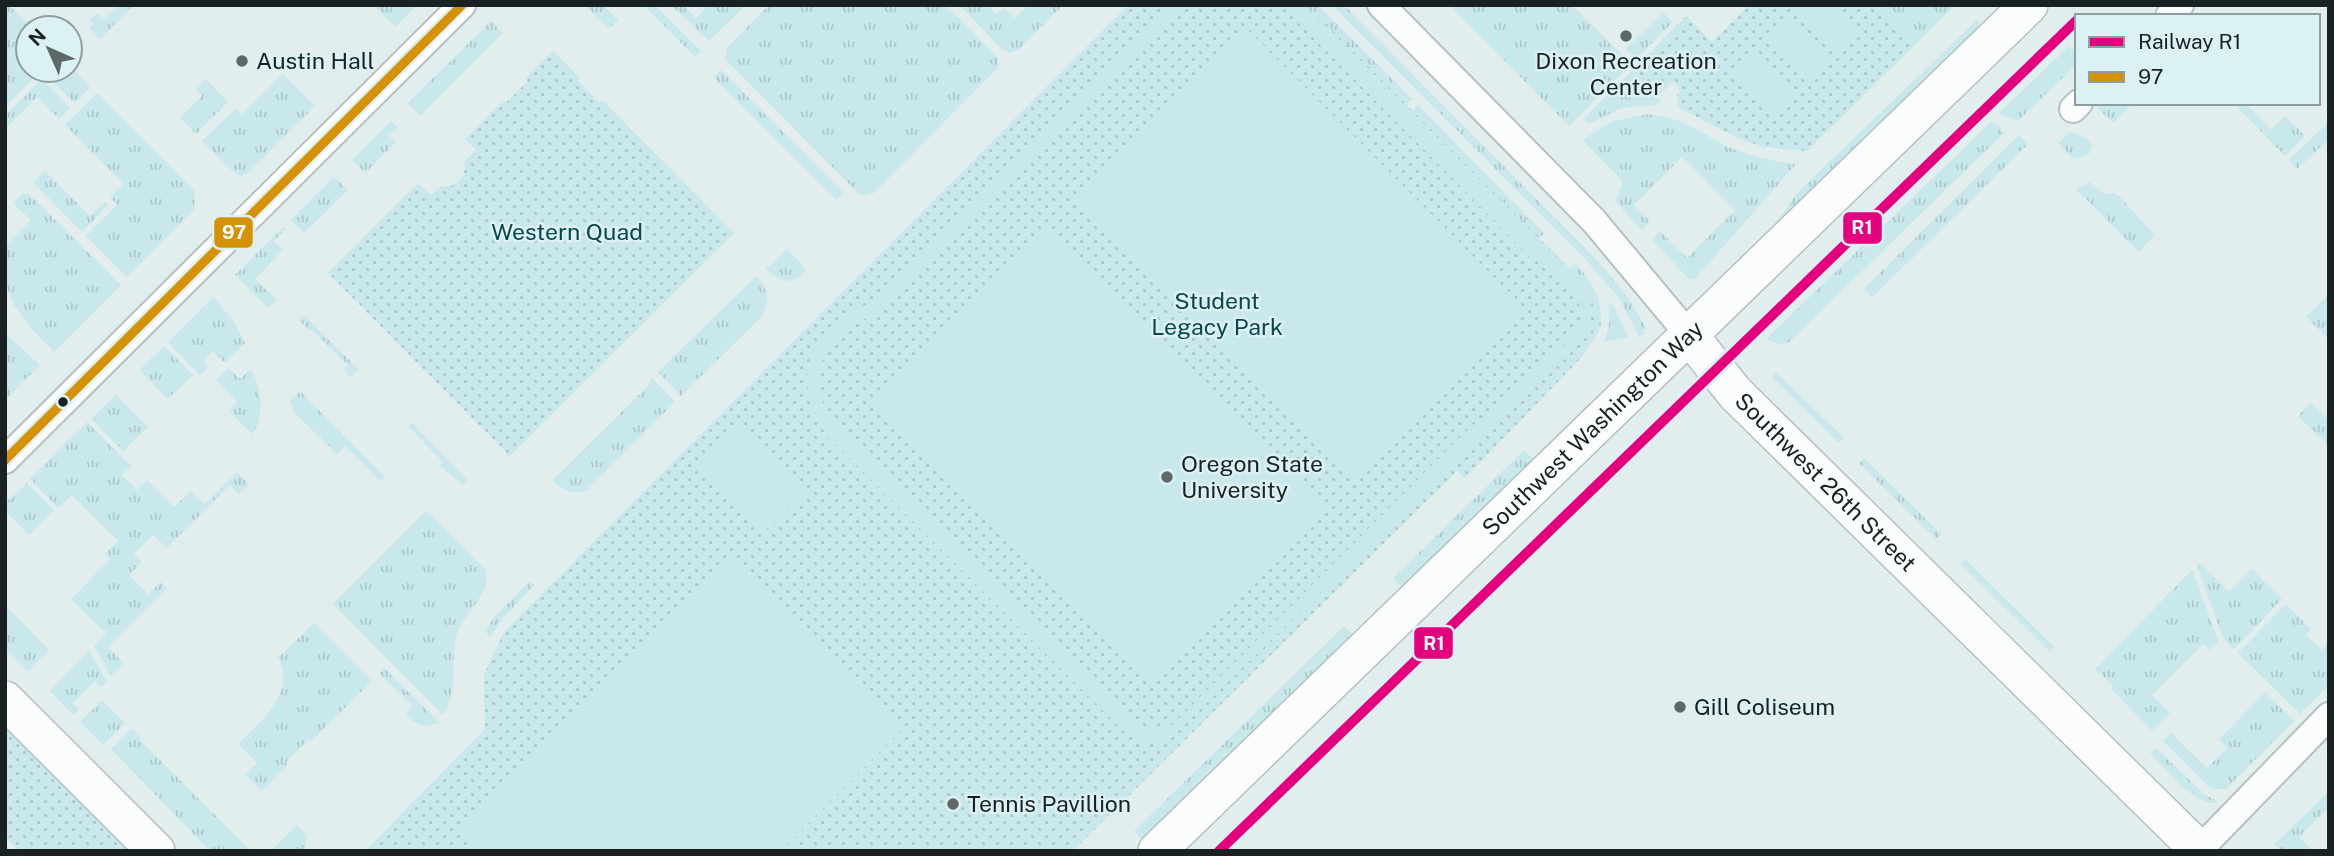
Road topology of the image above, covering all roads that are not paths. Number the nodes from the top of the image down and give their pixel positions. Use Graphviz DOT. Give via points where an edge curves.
graph roads {
  1 [pos="462,5"];
  2 [pos="1381,5"];
  3 [pos="2029,5"];
  4 [pos="1689,335"];
  5 [pos="5,460"];
  6 [pos="5,700"];
  7 [pos="2329,716"];
  8 [pos="2199,850"];
  9 [pos="156,851"];
  10 [pos="1157,851"];
  1 -- 5 [label="street"];
  2 -- 4 [label="street, Southwest 26th Street" via="1594,221"];
  3 -- 4 [label="street, Southwest Washington Way"];
  4 -- 8 [label="street, Southwest 26th Street" via="1735,393"];
  4 -- 10 [label="street, Southwest Washington Way"];
  6 -- 9 [label="street"];
  7 -- 8 [label="street"];
}
